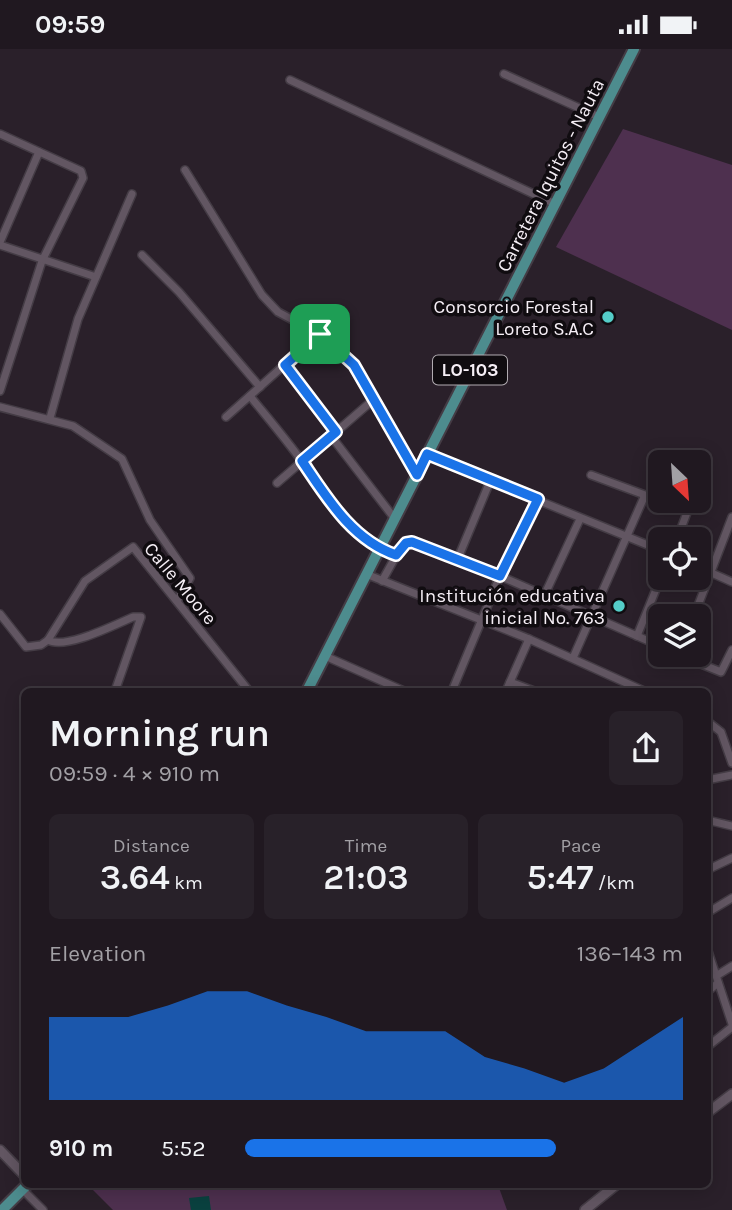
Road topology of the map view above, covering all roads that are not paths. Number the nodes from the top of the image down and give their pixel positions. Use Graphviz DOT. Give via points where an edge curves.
graph roads {
  1 [pos="634,49"];
  2 [pos="504,74"];
  3 [pos="290,80"];
  4 [pos="600,117"];
  5 [pos="0,134"];
  6 [pos="39,152"];
  7 [pos="185,170"];
  8 [pos="132,194"];
  9 [pos="555,204"];
  10 [pos="0,243"];
  11 [pos="142,255"];
  12 [pos="42,261"];
  13 [pos="96,277"];
  14 [pos="320,334"];
  15 [pos="285,365"];
  16 [pos="260,387"];
  17 [pos="0,391"];
  18 [pos="250,396"];
  19 [pos="373,400"];
  20 [pos="0,407"];
  21 [pos="50,418"];
  22 [pos="226,418"];
  23 [pos="333,434"];
  24 [pos="427,454"];
  25 [pos="302,461"];
  26 [pos="417,475"];
  27 [pos="591,475"];
  28 [pos="491,479"];
  29 [pos="277,483"];
  30 [pos="538,499"];
  31 [pos="732,517"];
  32 [pos="395,519"];
  33 [pos="580,519"];
  34 [pos="628,537"];
  35 [pos="648,545"];
  36 [pos="379,549"];
  37 [pos="396,555"];
  38 [pos="458,558"];
  39 [pos="711,573"];
  40 [pos="366,574"];
  41 [pos="500,576"];
  42 [pos="382,581"];
  43 [pos="732,582"];
  44 [pos="656,590"];
  45 [pos="544,596"];
  46 [pos="177,601"];
  47 [pos="0,614"];
  48 [pos="592,616"];
  49 [pos="482,620"];
  50 [pos="637,636"];
  51 [pos="529,639"];
  52 [pos="48,641"];
  53 [pos="648,641"];
  54 [pos="732,650"];
  55 [pos="325,656"];
  56 [pos="573,658"];
  57 [pos="709,667"];
  58 [pos="510,682"];
  59 [pos="116,688"];
  60 [pos="247,688"];
  61 [pos="309,688"];
  62 [pos="397,688"];
  63 [pos="453,688"];
  64 [pos="507,688"];
  65 [pos="526,688"];
  66 [pos="638,688"];
  67 [pos="711,724"];
  68 [pos="732,763"];
  69 [pos="732,775"];
  70 [pos="711,779"];
  71 [pos="711,821"];
  72 [pos="732,826"];
  73 [pos="732,857"];
  74 [pos="711,868"];
  75 [pos="732,898"];
  76 [pos="711,911"];
  77 [pos="711,961"];
  78 [pos="732,966"];
  79 [pos="717,980"];
  80 [pos="711,987"];
  81 [pos="732,1026"];
  82 [pos="711,1044"];
  83 [pos="732,1094"];
  84 [pos="711,1110"];
  85 [pos="0,1150"];
  86 [pos="21,1172"];
  87 [pos="24,1188"];
  88 [pos="26,1188"];
  89 [pos="612,1188"];
  90 [pos="2,1210"];
  91 [pos="43,1210"];
  92 [pos="585,1210"];
  1 -- 4 [label="main road, Carretera Iquitos - Nauta / LO-103"];
  2 -- 4 [label="street"];
  3 -- 9 [label="street"];
  4 -- 9 [label="main road, Carretera Iquitos - Nauta / LO-103"];
  5 -- 6 [label="street"];
  6 -- 10 [label="street"];
  6 -- 12 [label="street" via="81,171 83,178"];
  7 -- 14 [label="street" via="262,295 278,311"];
  8 -- 13 [label="street"];
  9 -- 24 [label="main road, Carretera Iquitos - Nauta / LO-103"];
  10 -- 12 [label="street"];
  11 -- 16 [label="street"];
  12 -- 13 [label="street"];
  12 -- 17 [label="street"];
  13 -- 21 [label="street" via="78,319"];
  14 -- 15 [label="street"];
  14 -- 19 [label="street" via="354,365"];
  15 -- 16 [label="street"];
  15 -- 23 [label="street"];
  16 -- 18 [label="street"];
  18 -- 22 [label="street"];
  18 -- 25 [label="street"];
  19 -- 23 [label="street"];
  19 -- 26 [label="street"];
  20 -- 21 [label="street"];
  21 -- 46 [label="street" via="73,426 122,459 150,520 190,578"];
  23 -- 25 [label="street"];
  23 -- 32 [label="street"];
  24 -- 26 [label="main road, Carretera Iquitos - Nauta / LO-103"];
  24 -- 28 [label="street"];
  25 -- 29 [label="street"];
  25 -- 36 [label="street" via="338,514"];
  26 -- 32 [label="main road, Carretera Iquitos - Nauta / LO-103"];
  27 -- 34 [label="street" via="645,495"];
  28 -- 30 [label="street"];
  28 -- 38 [label="street"];
  30 -- 33 [label="street"];
  30 -- 41 [label="street"];
  31 -- 39 [label="street"];
  32 -- 36 [label="main road, Carretera Iquitos - Nauta / LO-103"];
  33 -- 34 [label="street"];
  33 -- 45 [label="street"];
  34 -- 35 [label="street"];
  34 -- 48 [label="street"];
  36 -- 37 [label="street"];
  36 -- 40 [label="main road, Carretera Iquitos - Nauta / LO-103"];
  37 -- 38 [label="street" via="412,542"];
  37 -- 42 [label="street"];
  38 -- 41 [label="street"];
  39 -- 43 [label="street"];
  40 -- 42 [label="street"];
  40 -- 55 [label="main road, Carretera Iquitos - Nauta / LO-103"];
  41 -- 45 [label="street"];
  41 -- 49 [label="street"];
  42 -- 49 [label="street"];
  44 -- 50 [label="street"];
  45 -- 48 [label="street"];
  46 -- 52 [label="street, Calle Moore" via="133,547 85,581"];
  46 -- 60 [label="street, Calle Moore"];
  47 -- 52 [label="street" via="26,647"];
  48 -- 50 [label="street"];
  48 -- 56 [label="street"];
  49 -- 51 [label="street"];
  49 -- 63 [label="street"];
  50 -- 53 [label="street"];
  51 -- 56 [label="street"];
  51 -- 58 [label="street"];
  52 -- 59 [label="street" via="75,640 141,617"];
  54 -- 57 [label="street" via="722,672"];
  55 -- 61 [label="main road, Carretera Iquitos - Nauta / LO-103"];
  55 -- 62 [label="street"];
  56 -- 66 [label="street"];
  58 -- 64 [label="street"];
  58 -- 65 [label="street"];
  67 -- 68 [label="street" via="721,732"];
  69 -- 70 [label="street"];
  71 -- 72 [label="street"];
  73 -- 74 [label="street"];
  75 -- 76 [label="street"];
  77 -- 79 [label="street"];
  78 -- 79 [label="street"];
  79 -- 80 [label="street"];
  79 -- 81 [label="street"];
  81 -- 82 [label="street"];
  83 -- 84 [label="street"];
  85 -- 86 [label="street"];
  87 -- 90 [label="main road"];
  88 -- 91 [label="street"];
  89 -- 92 [label="street"];
}
